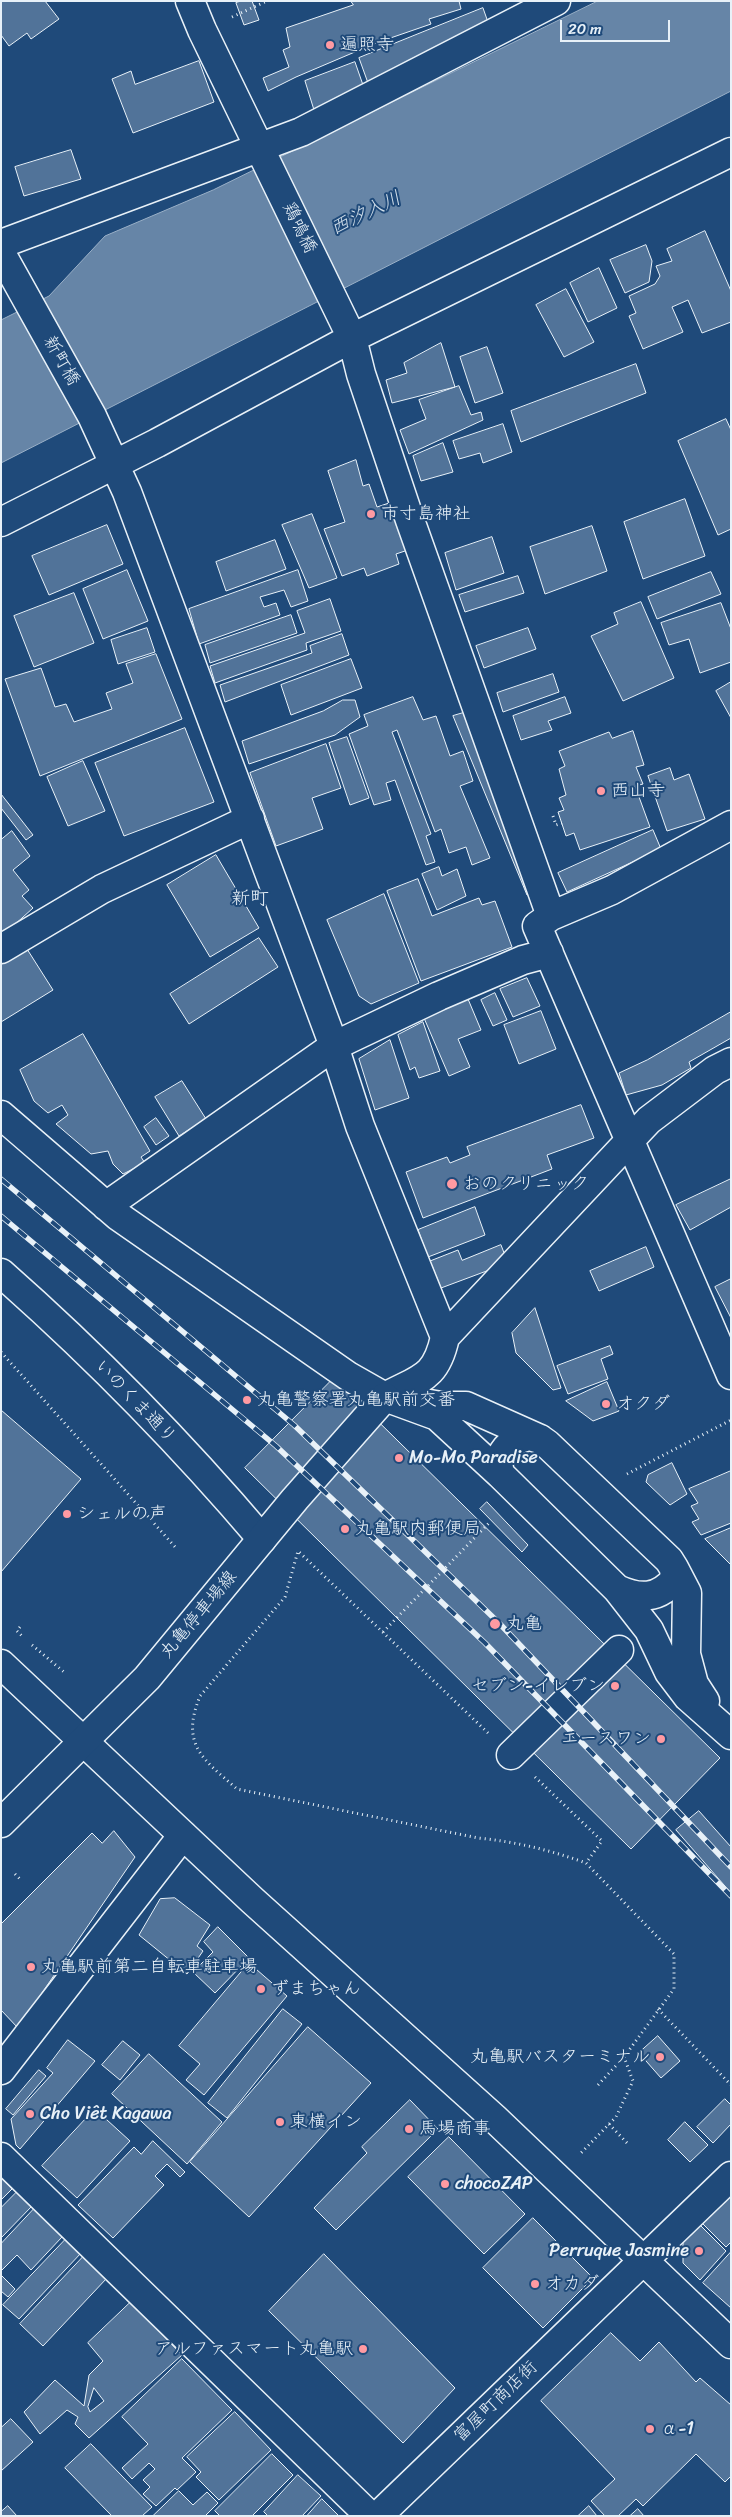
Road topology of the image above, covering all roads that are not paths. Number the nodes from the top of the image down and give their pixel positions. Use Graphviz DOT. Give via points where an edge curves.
graph roads {
  1 [pos="190,1"];
  2 [pos="556,1"];
  3 [pos="260,148"];
  4 [pos="731,152"];
  5 [pos="1,244"];
  6 [pos="1,253"];
  7 [pos="352,338"];
  8 [pos="114,465"];
  9 [pos="1,522"];
  10 [pos="250,819"];
  11 [pos="731,825"];
  12 [pos="550,916"];
  13 [pos="1,949"];
  14 [pos="549,953"];
  15 [pos="334,1046"];
  16 [pos="731,1062"];
  17 [pos="1,1115"];
  18 [pos="629,1141"];
  19 [pos="106,1206"];
  20 [pos="1,1273"];
  21 [pos="445,1337"];
  22 [pos="731,1375"];
  23 [pos="385,1397"];
  24 [pos="540,1439"];
  25 [pos="500,1474"];
  26 [pos="262,1539"];
  27 [pos="674,1568"];
  28 [pos="617,1589"];
  29 [pos="619,1650"];
  30 [pos="1,1664"];
  31 [pos="724,1728"];
  32 [pos="84,1742"];
  33 [pos="512,1755"];
  34 [pos="1,1823"];
  35 [pos="182,1835"];
  36 [pos="1,2070"];
  37 [pos="1,2157"];
  38 [pos="731,2176"];
  39 [pos="643,2261"];
  40 [pos="731,2344"];
  41 [pos="370,2516"];
  42 [pos="378,2516"];
  1 -- 3 [label="street, 鶏鳴橋"];
  2 -- 3 [label="street" via="301,132"];
  3 -- 5 [label="street"];
  3 -- 7 [label="street, 鶏鳴橋"];
  4 -- 7 [label="street"];
  6 -- 8 [label="street, 新町橋" via="92,416"];
  7 -- 8 [label="street"];
  7 -- 12 [label="street, 鶏鳴橋" via="410,520"];
  8 -- 9 [label="street"];
  8 -- 10 [label="street, 新町橋"];
  10 -- 13 [label="street" via="102,889"];
  10 -- 15 [label="street, 新町橋"];
  11 -- 12 [label="street" via="612,890"];
  12 -- 14 [label="street" via="537,926"];
  14 -- 15 [label="street" via="523,960 438,996"];
  14 -- 18 [label="street"];
  15 -- 19 [label="street"];
  15 -- 21 [label="street, 新町橋" via="360,1126"];
  16 -- 18 [label="street" via="649,1120"];
  17 -- 19 [label="street"];
  18 -- 21 [label="street"];
  18 -- 22 [label="street"];
  19 -- 23 [label="street" via="348,1376"];
  20 -- 26 [label="street, いのくま通り" via="74,1337"];
  21 -- 23 [label="street" via="441,1358 430,1372"];
  23 -- 24 [label="street" via="441,1406 466,1406"];
  23 -- 25 [label="street" via="437,1416"];
  23 -- 26 [label="street, 丸亀停車場線"];
  24 -- 25 [label="street" via="530,1436 508,1444 498,1463"];
  24 -- 27 [label="street"];
  25 -- 28 [label="street"];
  26 -- 32 [label="street, 丸亀停車場線" via="146,1678"];
  27 -- 28 [label="street" via="675,1579 657,1594 634,1596"];
  27 -- 31 [label="street" via="687,1593 686,1654 694,1684"];
  28 -- 31 [label="street" via="649,1630 674,1678 688,1696"];
  29 -- 33 [label="street"];
  30 -- 32 [label="street"];
  32 -- 34 [label="street, 丸亀停車場線"];
  32 -- 35 [label="street"];
  35 -- 36 [label="street"];
  35 -- 39 [label="street" via="494,2118"];
  37 -- 41 [label="street"];
  38 -- 39 [label="street, 富屋町商店街"];
  39 -- 40 [label="street"];
  39 -- 42 [label="street, 富屋町商店街"];
}
